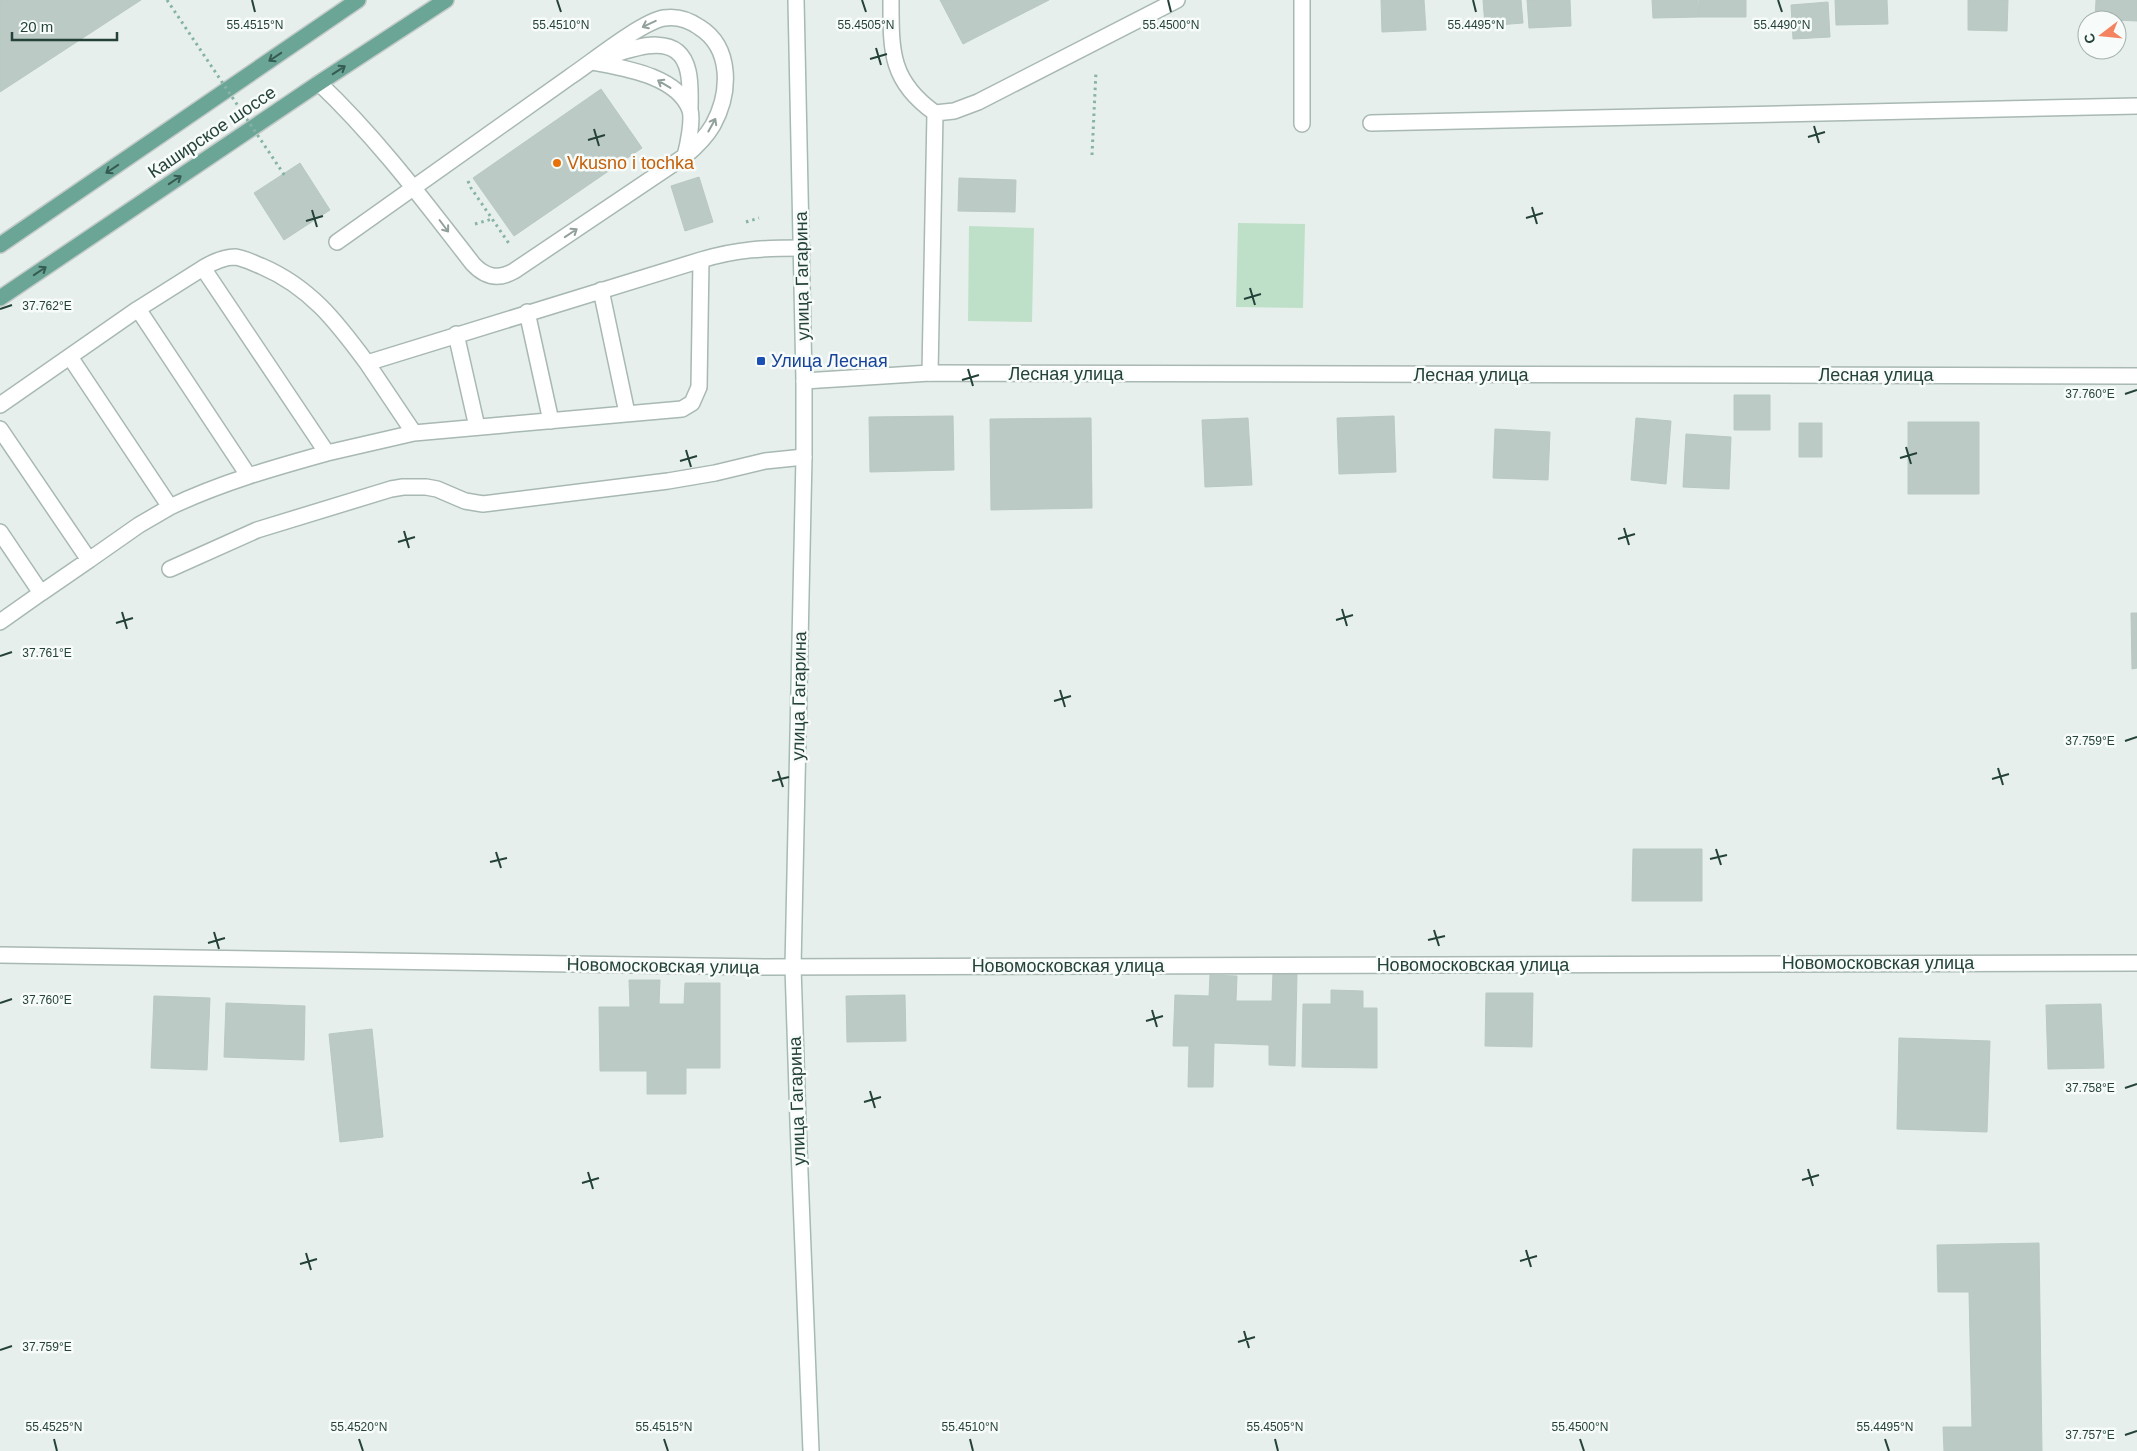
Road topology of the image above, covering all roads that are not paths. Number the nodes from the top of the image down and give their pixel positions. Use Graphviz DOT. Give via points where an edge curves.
graph roads {
  1 [pos="358,0"];
  2 [pos="446,0"];
  3 [pos="796,0"];
  4 [pos="891,0"];
  5 [pos="1177,0"];
  6 [pos="1302,0"];
  7 [pos="592,62"];
  8 [pos="319,83"];
  9 [pos="2137,106"];
  10 [pos="690,110"];
  11 [pos="935,113"];
  12 [pos="1371,123"];
  13 [pos="1302,124"];
  14 [pos="686,156"];
  15 [pos="414,187"];
  16 [pos="337,242"];
  17 [pos="0,245"];
  18 [pos="802,248"];
  19 [pos="701,260"];
  20 [pos="203,268"];
  21 [pos="601,290"];
  22 [pos="0,298"];
  23 [pos="138,309"];
  24 [pos="527,312"];
  25 [pos="456,334"];
  26 [pos="70,357"];
  27 [pos="367,363"];
  28 [pos="930,373"];
  29 [pos="2137,376"];
  30 [pos="804,381"];
  31 [pos="0,405"];
  32 [pos="627,413"];
  33 [pos="551,421"];
  34 [pos="477,427"];
  35 [pos="0,429"];
  36 [pos="414,433"];
  37 [pos="327,453"];
  38 [pos="804,457"];
  39 [pos="248,475"];
  40 [pos="170,507"];
  41 [pos="0,532"];
  42 [pos="89,560"];
  43 [pos="170,569"];
  44 [pos="42,593"];
  45 [pos="0,622"];
  46 [pos="0,955"];
  47 [pos="2137,963"];
  48 [pos="794,967"];
  49 [pos="811,1451"];
  1 -- 17 [label="main road, Каширское шоссе, one-way"];
  8 -- 2 [label="main road, Каширское шоссе, one-way"];
  3 -- 18 [label="street, улица Гагарина"];
  4 -- 11 [label="street" via="892,43 897,69 911,92"];
  5 -- 11 [label="street" via="978,102 954,111"];
  6 -- 13 [label="street"];
  10 -- 7 [label="street, one-way" via="680,96 662,81 634,70"];
  7 -- 10 [label="street" via="648,45 669,47 678,52 688,69"];
  14 -- 7 [label="street, one-way" via="706,136 723,98 726,70 712,37 693,23 664,18 645,25"];
  7 -- 15 [label="street"];
  8 -- 15 [label="street" via="356,118"];
  22 -- 8 [label="main road, Каширское шоссе, one-way"];
  9 -- 12 [label="street"];
  10 -- 14 [label="street"];
  11 -- 28 [label="street"];
  15 -- 14 [label="street, one-way" via="478,270 489,276 501,276 514,272"];
  15 -- 16 [label="street"];
  18 -- 19 [label="street" via="748,249"];
  18 -- 30 [label="street, улица Гагарина"];
  19 -- 21 [label="street"];
  19 -- 32 [label="street" via="699,387 695,399 682,409"];
  20 -- 23 [label="street"];
  20 -- 27 [label="street" via="222,259 237,257 285,278 318,303"];
  20 -- 37 [label="street"];
  21 -- 24 [label="street"];
  21 -- 32 [label="street"];
  23 -- 26 [label="street"];
  23 -- 39 [label="street"];
  24 -- 25 [label="street"];
  24 -- 33 [label="street"];
  25 -- 27 [label="street"];
  25 -- 34 [label="street"];
  26 -- 31 [label="street"];
  26 -- 40 [label="street"];
  27 -- 36 [label="street"];
  28 -- 29 [label="street, Лесная улица"];
  28 -- 30 [label="street, Лесная улица"];
  30 -- 38 [label="street, улица Гагарина"];
  32 -- 33 [label="street"];
  33 -- 34 [label="street"];
  34 -- 36 [label="street"];
  35 -- 42 [label="street"];
  36 -- 37 [label="street"];
  37 -- 39 [label="street"];
  38 -- 43 [label="street" via="765,461 668,481 483,504 465,502 432,488 403,487 257,530"];
  38 -- 48 [label="street, улица Гагарина"];
  39 -- 40 [label="street"];
  40 -- 42 [label="street"];
  41 -- 44 [label="street"];
  42 -- 44 [label="street"];
  44 -- 45 [label="street"];
  46 -- 48 [label="street, Новомосковская улица"];
  47 -- 48 [label="street, Новомосковская улица"];
  48 -- 49 [label="street, улица Гагарина"];
}
